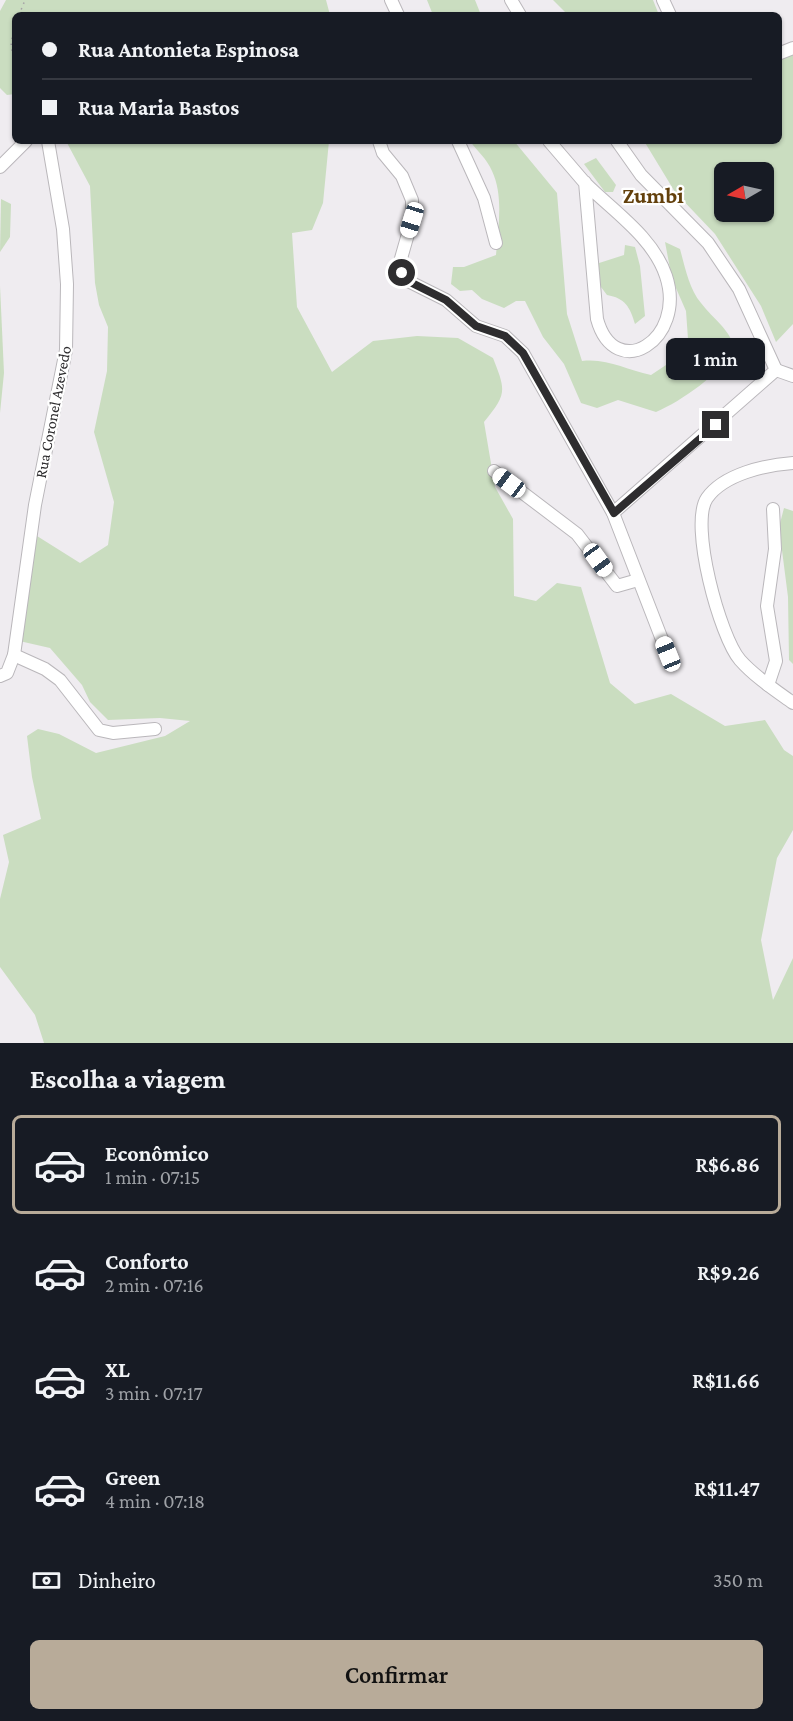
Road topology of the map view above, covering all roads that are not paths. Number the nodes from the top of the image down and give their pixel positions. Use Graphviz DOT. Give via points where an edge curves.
graph roads {
  1 [pos="23,144"];
  2 [pos="49,144"];
  3 [pos="380,144"];
  4 [pos="459,144"];
  5 [pos="552,144"];
  6 [pos="619,144"];
  7 [pos="0,167"];
  8 [pos="585,182"];
  9 [pos="496,243"];
  10 [pos="776,370"];
  11 [pos="793,376"];
  12 [pos="793,463"];
  13 [pos="494,471"];
  14 [pos="773,509"];
  15 [pos="614,513"];
  16 [pos="638,580"];
  17 [pos="668,654"];
  18 [pos="14,655"];
  19 [pos="0,676"];
  20 [pos="768,685"];
  21 [pos="793,703"];
  22 [pos="155,729"];
  1 -- 7 [label="street"];
  2 -- 18 [label="street, Rua Coronel Azevedo" via="63,229 66,350 35,505"];
  3 -- 15 [label="street" via="408,186 412,200 412,220 400,262 406,280 446,300 476,326 505,336 523,353"];
  4 -- 9 [label="street" via="484,198"];
  5 -- 8 [label="street"];
  6 -- 10 [label="street" via="641,175 708,243 739,289"];
  8 -- 8 [label="street" via="601,334 621,349 651,345 669,317 666,275 646,243"];
  10 -- 11 [label="street"];
  10 -- 15 [label="street"];
  12 -- 20 [label="street" via="771,465 727,481 714,489 702,507 709,584 730,646"];
  13 -- 16 [label="street" via="577,534 617,586"];
  14 -- 20 [label="street" via="775,549 767,606 776,661"];
  15 -- 16 [label="street"];
  16 -- 17 [label="street"];
  18 -- 19 [label="street, Rua Coronel Azevedo" via="7,673"];
  18 -- 22 [label="street" via="60,680 99,730 114,733"];
  20 -- 21 [label="street"];
}
